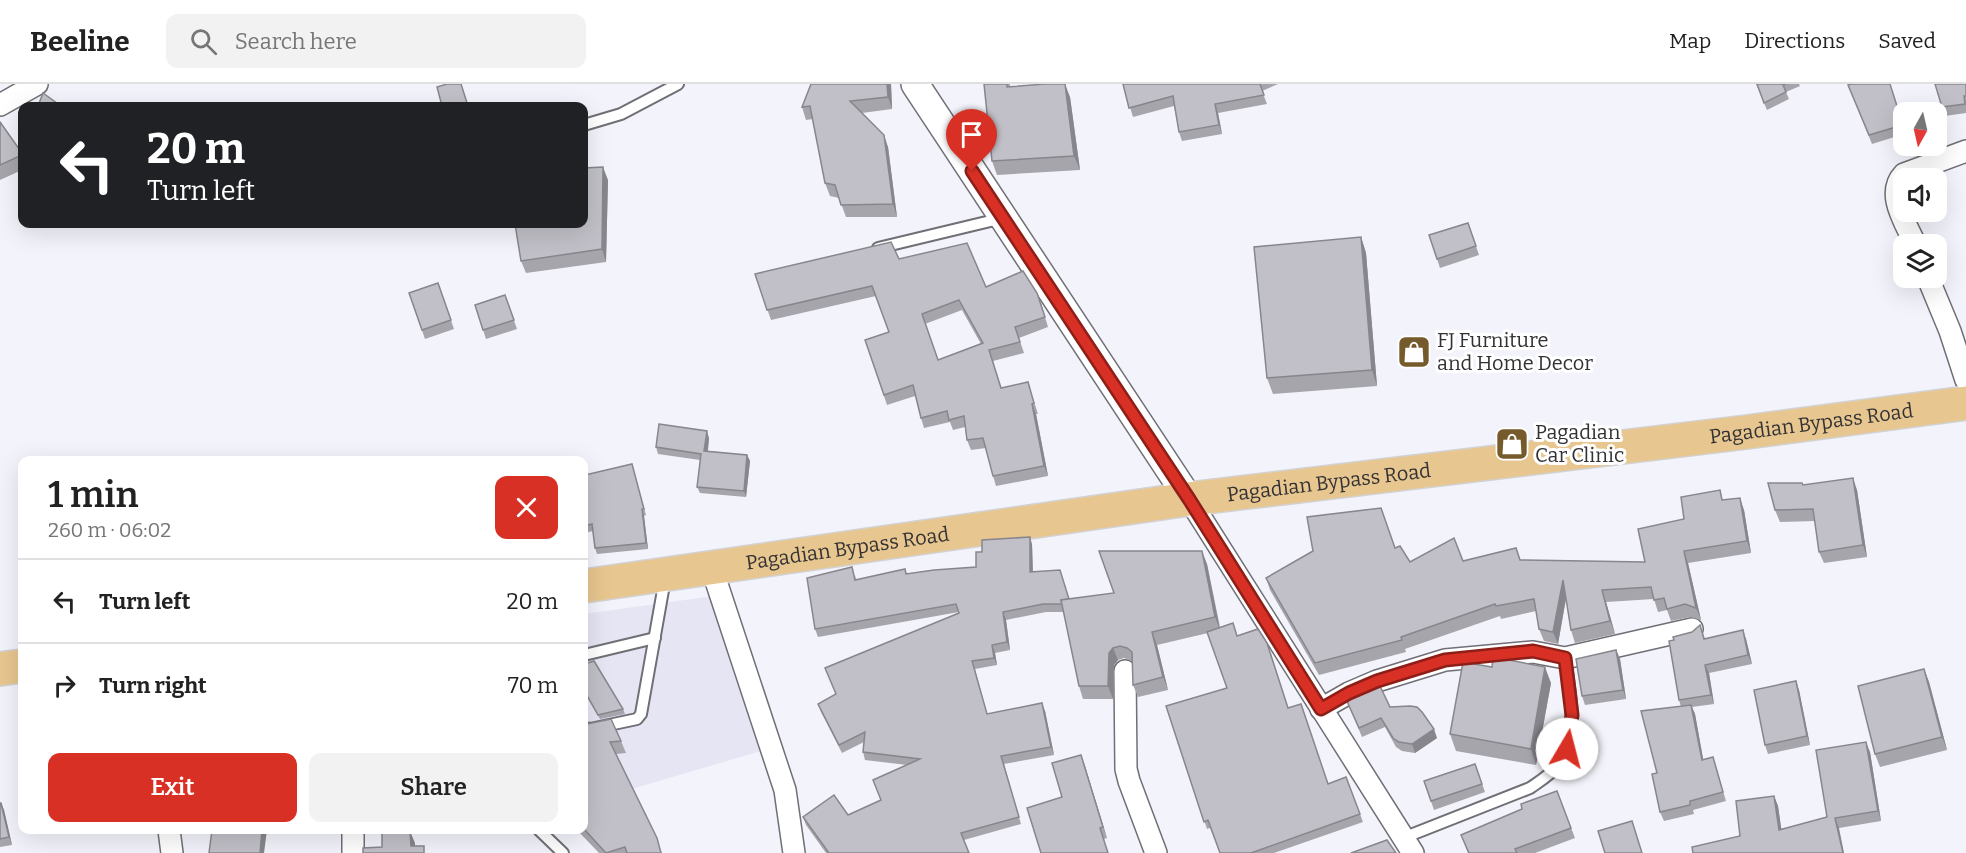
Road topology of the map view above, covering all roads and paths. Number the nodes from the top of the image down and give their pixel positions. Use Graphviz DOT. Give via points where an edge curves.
graph roads {
  1 [pos="37,84"];
  2 [pos="678,84"];
  3 [pos="915,84"];
  4 [pos="0,105"];
  5 [pos="588,124"];
  6 [pos="1966,151"];
  7 [pos="1003,218"];
  8 [pos="1911,234"];
  9 [pos="870,250"];
  10 [pos="1932,288"];
  11 [pos="1966,380"];
  12 [pos="1966,404"];
  13 [pos="1189,499"];
  14 [pos="711,566"];
  15 [pos="666,573"];
  16 [pos="588,585"];
  17 [pos="1692,629"];
  18 [pos="655,638"];
  19 [pos="588,654"];
  20 [pos="1565,658"];
  21 [pos="18,667"];
  22 [pos="0,669"];
  23 [pos="1125,671"];
  24 [pos="1321,709"];
  25 [pos="588,729"];
  26 [pos="170,834"];
  27 [pos="353,834"];
  28 [pos="543,834"];
  29 [pos="1382,845"];
  30 [pos="1408,845"];
  31 [pos="172,853"];
  32 [pos="353,853"];
  33 [pos="563,853"];
  34 [pos="794,853"];
  35 [pos="1156,853"];
  1 -- 4 [label="street"];
  2 -- 5 [label="lane" via="621,114"];
  3 -- 7 [label="street"];
  6 -- 8 [label="street" via="1904,174 1898,180 1898,204"];
  7 -- 9 [label="lane"];
  7 -- 13 [label="street"];
  10 -- 11 [label="street"];
  12 -- 13 [label="highway, Pagadian Bypass Road"];
  13 -- 14 [label="highway, Pagadian Bypass Road"];
  13 -- 24 [label="street"];
  14 -- 15 [label="highway, Pagadian Bypass Road"];
  14 -- 34 [label="street" via="785,790"];
  15 -- 16 [label="highway, Pagadian Bypass Road"];
  15 -- 18 [label="lane"];
  17 -- 20 [label="street"];
  18 -- 19 [label="lane"];
  18 -- 25 [label="lane" via="643,706 637,719"];
  20 -- 24 [label="street" via="1533,651 1445,660 1377,681"];
  20 -- 30 [label="lane" via="1572,715 1567,749 1559,764 1530,788"];
  21 -- 22 [label="highway"];
  23 -- 35 [label="street" via="1126,769"];
  24 -- 30 [label="street"];
  26 -- 31 [label="street"];
  27 -- 32 [label="street"];
  28 -- 33 [label="lane"];
  29 -- 30 [label="street"];
}
